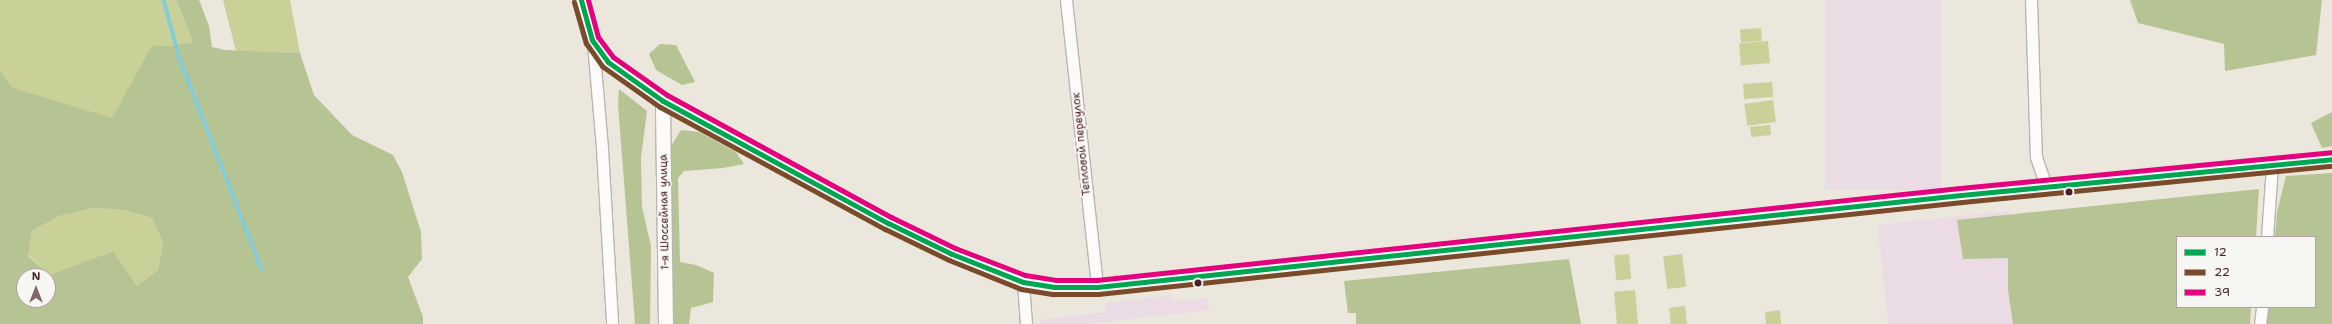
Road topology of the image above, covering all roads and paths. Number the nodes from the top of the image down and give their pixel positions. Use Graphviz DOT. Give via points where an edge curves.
graph roads {
  1 [pos="581,0"];
  2 [pos="1066,0"];
  3 [pos="2031,0"];
  4 [pos="592,40"];
  5 [pos="663,101"];
  6 [pos="2332,159"];
  7 [pos="2272,165"];
  8 [pos="2044,187"];
  9 [pos="2267,236"];
  10 [pos="1023,282"];
  11 [pos="1097,287"];
  12 [pos="2262,308"];
  13 [pos="612,324"];
  14 [pos="666,324"];
  15 [pos="1026,324"];
  16 [pos="2260,324"];
  1 -- 4 [label="main road"];
  2 -- 11 [label="street, Тепловой переулок"];
  3 -- 8 [label="street" via="2036,157"];
  4 -- 5 [label="main road" via="608,62"];
  4 -- 13 [label="street"];
  5 -- 10 [label="street" via="888,223 982,268"];
  5 -- 14 [label="street, 1-я Шоссейная улица"];
  6 -- 7 [label="street"];
  7 -- 8 [label="street"];
  7 -- 9 [label="street"];
  8 -- 11 [label="street"];
  10 -- 11 [label="street" via="1055,287"];
  10 -- 15 [label="street"];
  12 -- 16 [label="street"];
}
